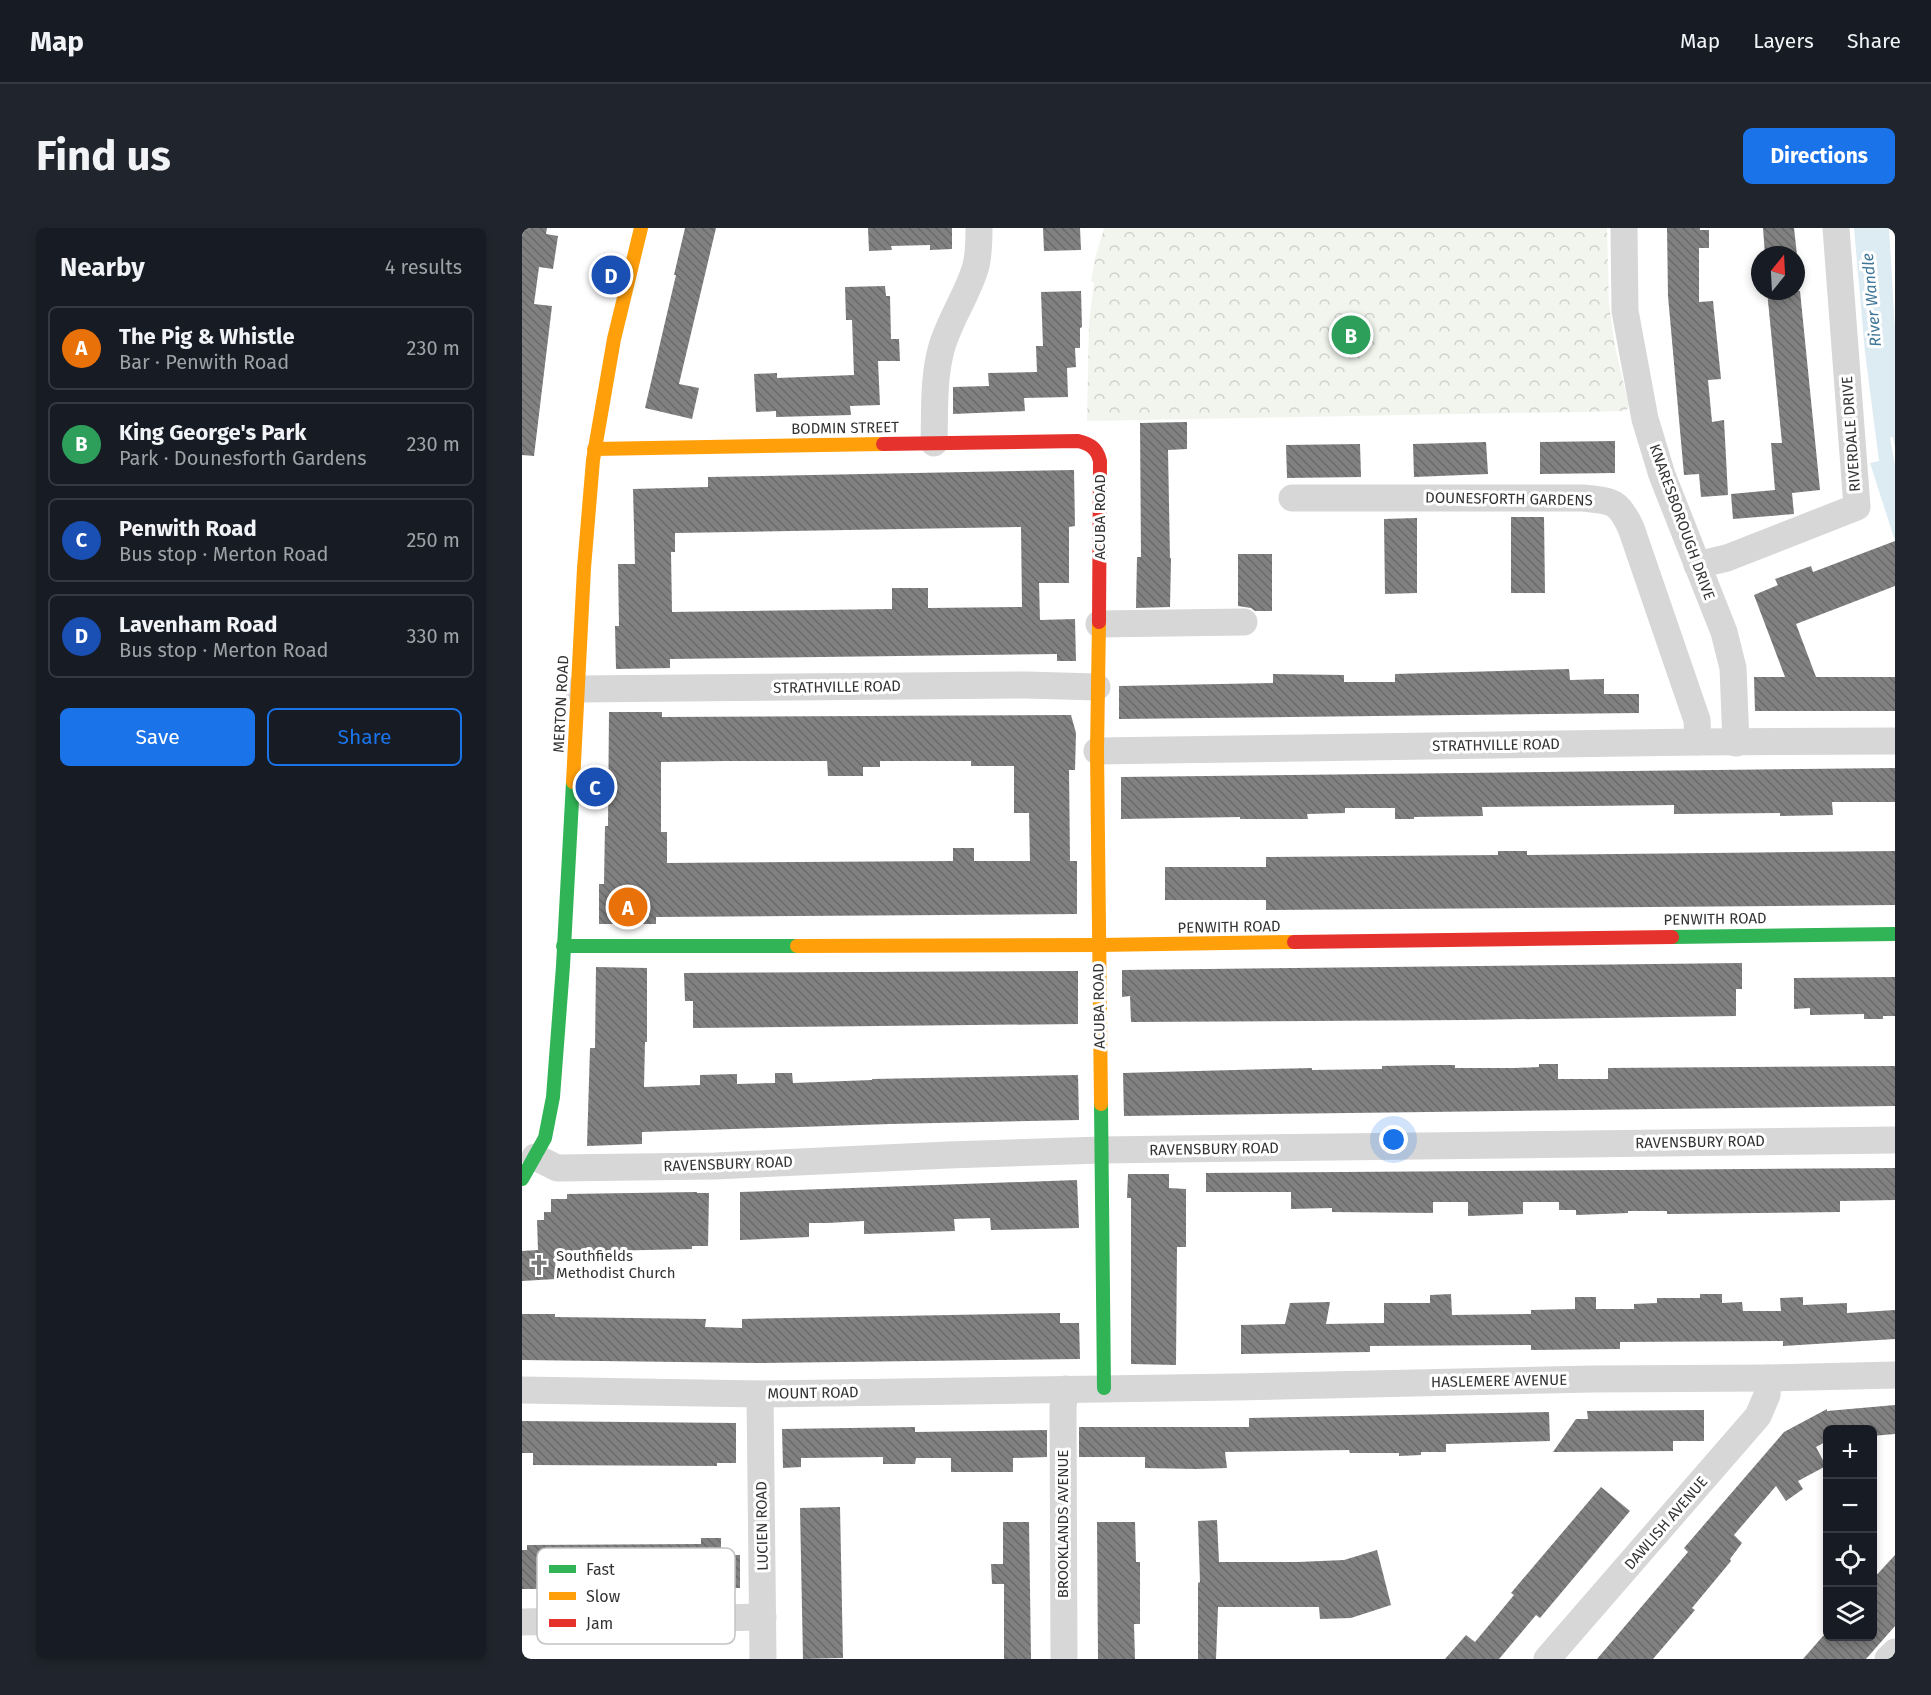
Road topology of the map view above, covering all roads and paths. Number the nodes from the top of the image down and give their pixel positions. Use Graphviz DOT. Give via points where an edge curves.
graph roads {
  1 [pos="641,228"];
  2 [pos="979,228"];
  3 [pos="1624,228"];
  4 [pos="1836,228"];
  5 [pos="934,442"];
  6 [pos="1095,448"];
  7 [pos="594,449"];
  8 [pos="1292,498"];
  9 [pos="1697,565"];
  10 [pos="1244,622"];
  11 [pos="1100,624"];
  12 [pos="1097,687"];
  13 [pos="578,689"];
  14 [pos="1895,741"];
  15 [pos="1698,742"];
  16 [pos="1736,743"];
  17 [pos="1097,751"];
  18 [pos="1895,934"];
  19 [pos="1099,945"];
  20 [pos="563,946"];
  21 [pos="1895,1140"];
  22 [pos="1101,1150"];
  23 [pos="529,1168"];
  24 [pos="1895,1375"];
  25 [pos="1768,1378"];
  26 [pos="1104,1388"];
  27 [pos="1065,1389"];
  28 [pos="522,1390"];
  29 [pos="760,1394"];
  30 [pos="763,1617"];
  31 [pos="735,1618"];
  32 [pos="522,1622"];
  33 [pos="537,1622"];
  34 [pos="1895,1652"];
  35 [pos="763,1659"];
  36 [pos="1064,1659"];
  37 [pos="1547,1659"];
  38 [pos="1888,1659"];
  1 -- 7 [label="street, MERTON ROAD" via="614,339"];
  2 -- 5 [label="street" via="976,268 941,350 935,382"];
  3 -- 9 [label="street, KNARESBOROUGH DRIVE" via="1625,311 1646,419 1662,475"];
  4 -- 9 [label="street, RIVERDALE DRIVE" via="1857,507 1727,558"];
  5 -- 6 [label="street, BODMIN STREET" via="1078,441"];
  5 -- 7 [label="street, BODMIN STREET"];
  6 -- 11 [label="street, ACUBA ROAD" via="1100,461"];
  7 -- 13 [label="street, MERTON ROAD"];
  8 -- 15 [label="street, DOUNESFORTH GARDENS" via="1583,498 1617,505 1630,528 1697,720"];
  9 -- 16 [label="street, KNARESBOROUGH DRIVE" via="1724,632 1733,668"];
  10 -- 11 [label="street"];
  11 -- 12 [label="street, ACUBA ROAD"];
  12 -- 13 [label="street, STRATHVILLE ROAD"];
  12 -- 17 [label="street, ACUBA ROAD"];
  13 -- 20 [label="street, MERTON ROAD"];
  14 -- 16 [label="street, STRATHVILLE ROAD"];
  15 -- 16 [label="street, STRATHVILLE ROAD"];
  15 -- 17 [label="street, STRATHVILLE ROAD"];
  17 -- 19 [label="street, ACUBA ROAD"];
  18 -- 19 [label="street, PENWITH ROAD"];
  19 -- 20 [label="street, PENWITH ROAD"];
  19 -- 22 [label="street, ACUBA ROAD"];
  20 -- 23 [label="street, MERTON ROAD" via="553,1097 545,1138"];
  21 -- 22 [label="street, RAVENSBURY ROAD"];
  22 -- 23 [label="street, RAVENSBURY ROAD" via="715,1166"];
  22 -- 26 [label="street, ACUBA ROAD"];
  24 -- 25 [label="street, HASLEMERE AVENUE"];
  25 -- 26 [label="street, HASLEMERE AVENUE"];
  25 -- 37 [label="street, DAWLISH AVENUE" via="1767,1395 1758,1416"];
  26 -- 27 [label="street, MOUNT ROAD"];
  27 -- 29 [label="street, MOUNT ROAD"];
  27 -- 36 [label="street, BROOKLANDS AVENUE"];
  28 -- 29 [label="street, MOUNT ROAD"];
  29 -- 30 [label="street, LUCIEN ROAD"];
  30 -- 31 [label="street"];
  30 -- 35 [label="street, LUCIEN ROAD"];
  32 -- 33 [label="street"];
  34 -- 38 [label="street"];
}
